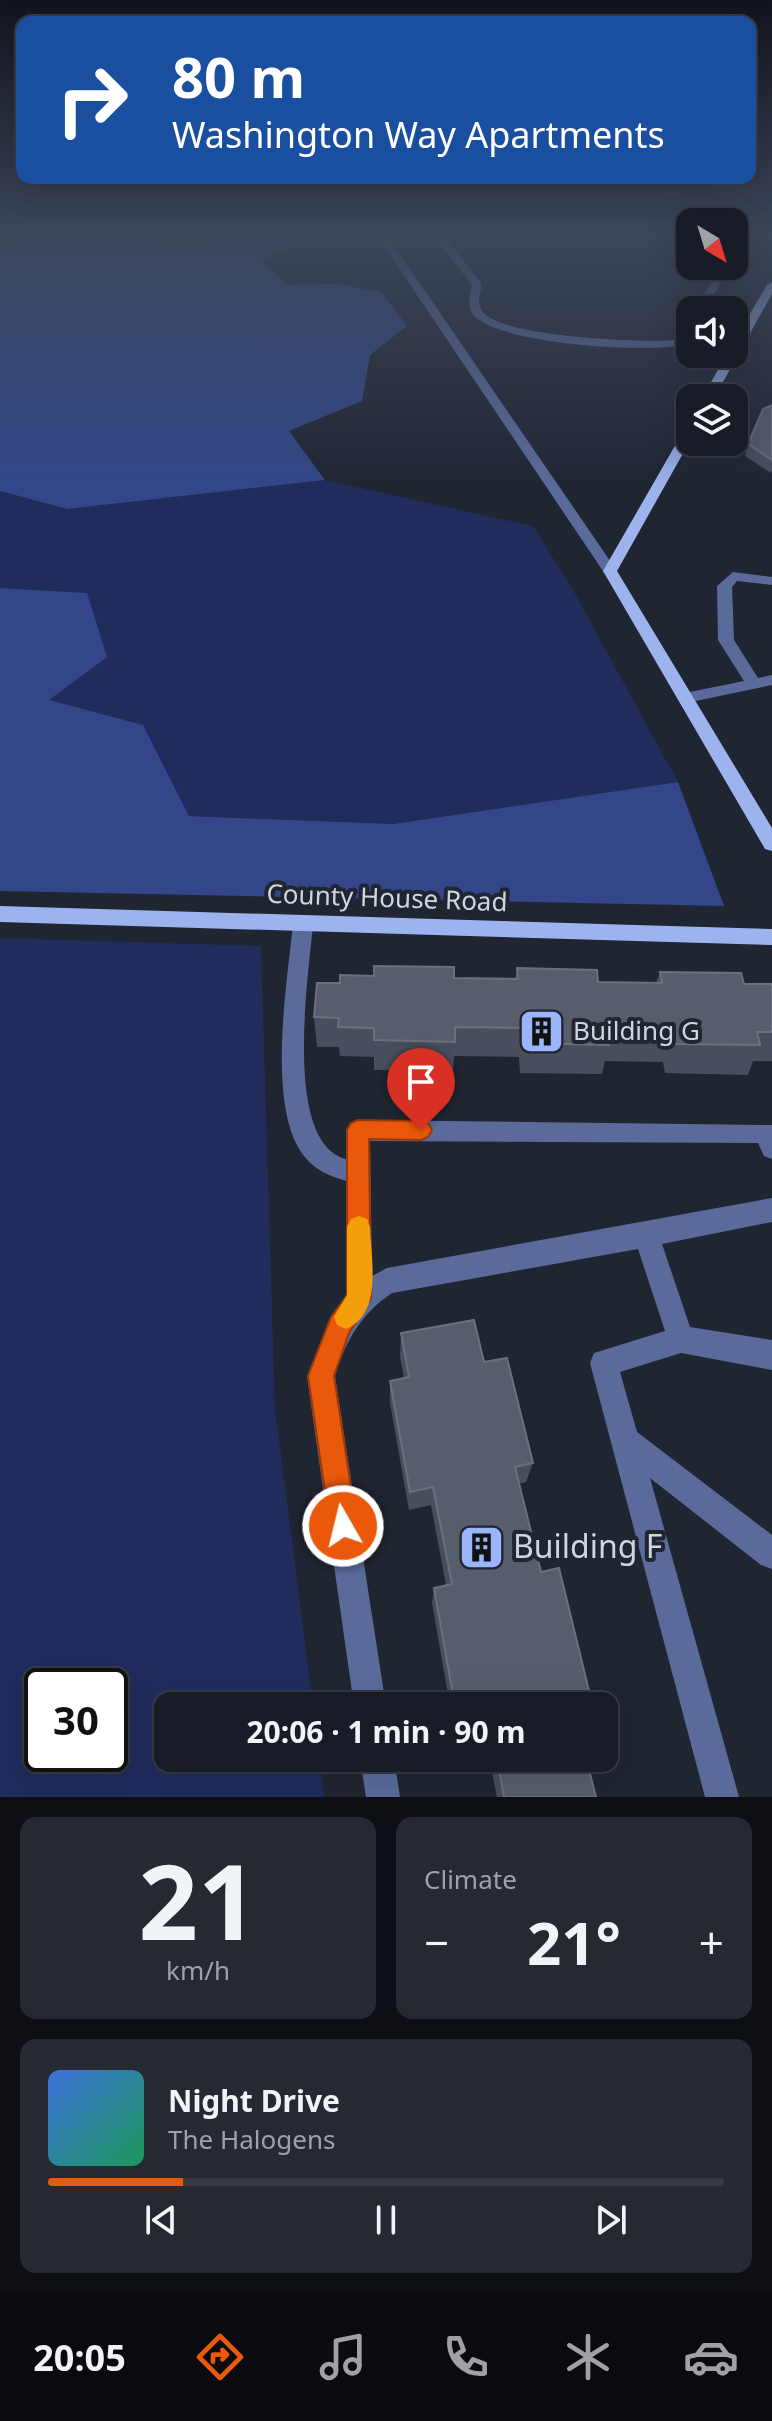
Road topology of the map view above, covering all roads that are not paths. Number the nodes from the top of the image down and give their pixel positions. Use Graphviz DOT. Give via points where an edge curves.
graph roads {
  1 [pos="440,321"];
  2 [pos="490,321"];
  3 [pos="676,343"];
  4 [pos="676,455"];
  5 [pos="610,571"];
  6 [pos="772,581"];
  7 [pos="772,680"];
  8 [pos="754,684"];
  9 [pos="686,698"];
  10 [pos="764,817"];
  11 [pos="772,844"];
  12 [pos="0,914"];
  13 [pos="303,924"];
  14 [pos="772,937"];
  15 [pos="772,1148"];
  16 [pos="359,1173"];
  17 [pos="772,1210"];
  18 [pos="647,1237"];
  19 [pos="359,1298"];
  20 [pos="681,1339"];
  21 [pos="772,1356"];
  22 [pos="625,1441"];
  23 [pos="772,1554"];
  24 [pos="368,1692"];
  25 [pos="379,1772"];
  26 [pos="383,1797"];
  27 [pos="722,1797"];
  1 -- 5 [label="street"];
  2 -- 3 [label="street" via="534,335 658,347"];
  4 -- 5 [label="main road"];
  5 -- 9 [label="main road"];
  6 -- 8 [label="street" via="733,576 724,586 726,640"];
  7 -- 8 [label="street"];
  8 -- 9 [label="street"];
  9 -- 10 [label="main road"];
  10 -- 11 [label="main road"];
  12 -- 13 [label="main road, County House Road"];
  13 -- 14 [label="main road, County House Road"];
  13 -- 16 [label="street" via="293,1069 296,1107 315,1151 327,1163"];
  15 -- 16 [label="street" via="765,1133 358,1130"];
  16 -- 19 [label="street"];
  17 -- 18 [label="street"];
  18 -- 19 [label="street" via="387,1281"];
  18 -- 20 [label="street"];
  19 -- 24 [label="street" via="339,1326 321,1376"];
  20 -- 21 [label="street"];
  20 -- 22 [label="street" via="604,1363"];
  22 -- 23 [label="street"];
  22 -- 27 [label="street"];
  25 -- 26 [label="street"];
}
